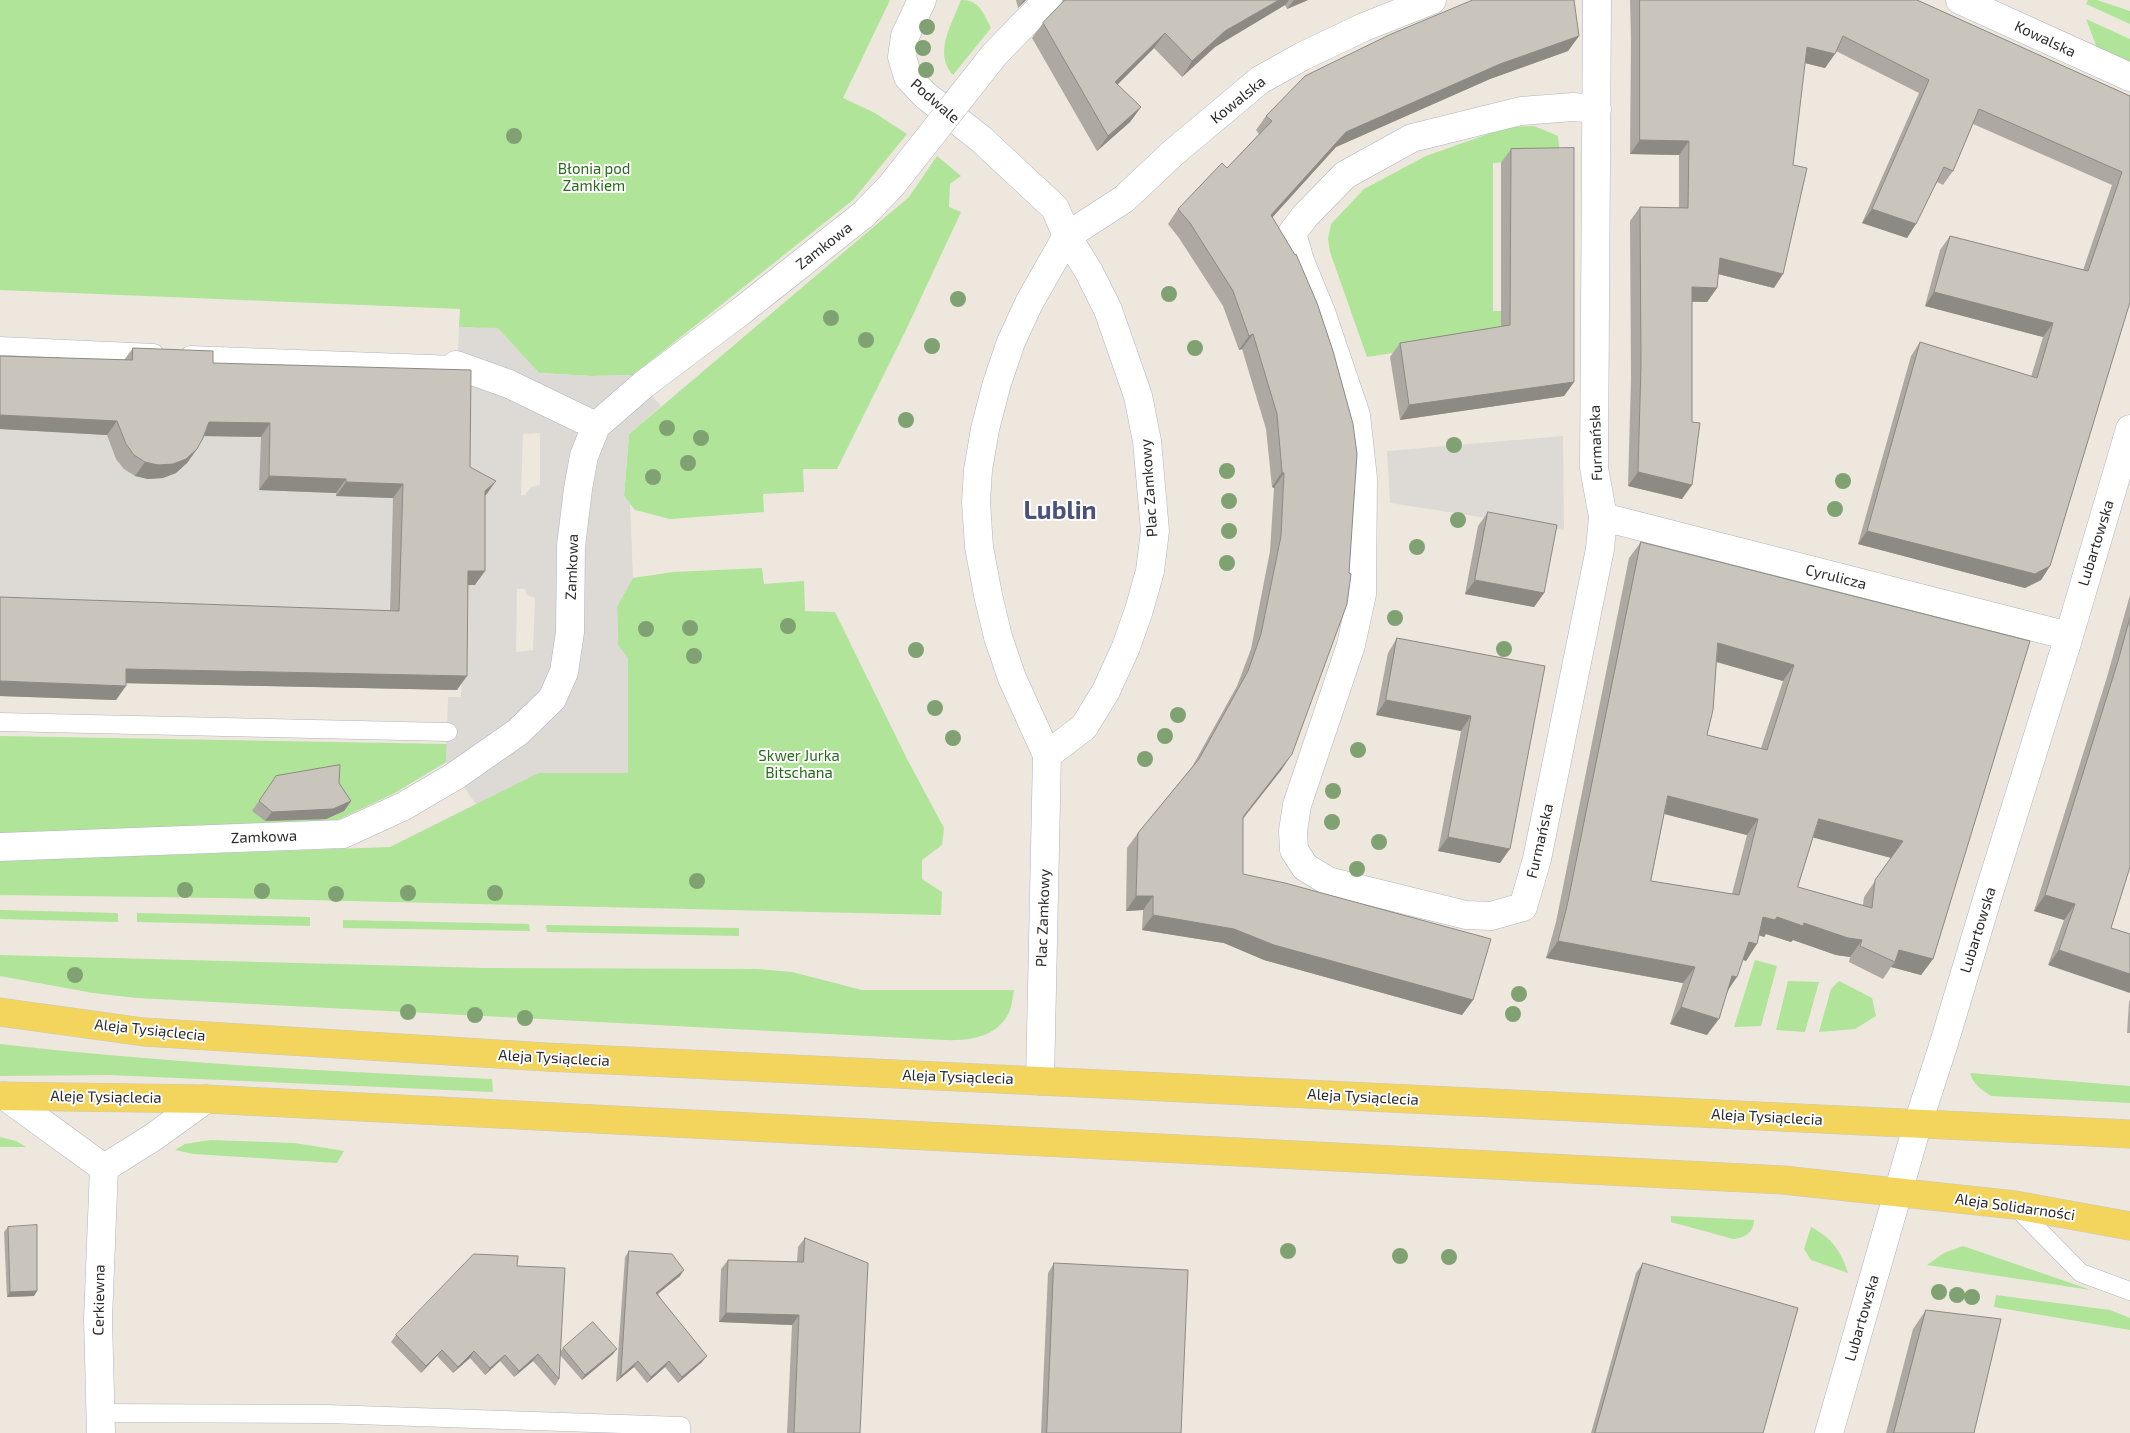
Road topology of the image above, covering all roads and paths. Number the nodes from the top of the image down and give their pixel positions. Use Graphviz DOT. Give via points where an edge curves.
graph roads {
  1 [pos="922,0"];
  2 [pos="1048,0"];
  3 [pos="1432,0"];
  4 [pos="1597,0"];
  5 [pos="1960,0"];
  6 [pos="2130,77"];
  7 [pos="1597,109"];
  8 [pos="981,139"];
  9 [pos="1067,236"];
  10 [pos="0,346"];
  11 [pos="456,365"];
  12 [pos="596,426"];
  13 [pos="2130,429"];
  14 [pos="1603,517"];
  15 [pos="2069,636"];
  16 [pos="0,722"];
  17 [pos="448,732"];
  18 [pos="1047,755"];
  19 [pos="0,847"];
  20 [pos="0,1012"];
  21 [pos="1040,1081"];
  22 [pos="3,1096"];
  23 [pos="206,1099"];
  24 [pos="1918,1123"];
  25 [pos="2130,1134"];
  26 [pos="104,1168"];
  27 [pos="1899,1192"];
  28 [pos="2015,1205"];
  29 [pos="2130,1226"];
  30 [pos="2130,1291"];
  31 [pos="100,1423"];
  32 [pos="681,1433"];
  33 [pos="1829,1433"];
  1 -- 8 [label="street, Podwale" via="905,36 902,57 908,77 925,95"];
  2 -- 12 [label="street, Zamkowa, bridge" via="994,56 891,186 864,214 643,385"];
  3 -- 9 [label="street, Kowalska" via="1364,27 1260,80 1124,199"];
  4 -- 7 [label="street, Furmańska"];
  5 -- 6 [label="street, Kowalska"];
  7 -- 14 [label="street, Furmańska" via="1594,468"];
  7 -- 14 [label="street, Furmańska" via="1573,107 1521,111 1412,138 1345,175 1292,232 1356,415 1363,478 1362,594 1351,645 1297,805 1293,831 1294,850 1305,867 1328,881 1466,915 1491,916 1523,907 1537,859 1600,549"];
  8 -- 9 [label="street, Plac Zamkowy" via="1055,208"];
  9 -- 18 [label="street, Plac Zamkowy" via="1028,303 1005,358 985,429 976,502 979,547 998,637 1012,678"];
  9 -- 18 [label="street, Plac Zamkowy" via="1108,310 1138,396 1147,441 1156,531 1150,571 1139,610 1106,692 1084,727"];
  10 -- 11 [label="lane"];
  11 -- 12 [label="street" via="509,384"];
  12 -- 19 [label="street, Zamkowa" via="584,456 578,489 571,546 570,632 564,672 552,699 518,732 455,776 404,806 343,834"];
  13 -- 15 [label="street, Lubartowska"];
  14 -- 15 [label="street, Cyrulicza"];
  15 -- 24 [label="street, Lubartowska"];
  16 -- 17 [label="lane"];
  18 -- 21 [label="street, Plac Zamkowy"];
  20 -- 21 [label="main road, Aleja Tysiąclecia" via="144,1032 289,1042"];
  21 -- 24 [label="main road, Aleja Tysiąclecia"];
  22 -- 23 [label="main road, Aleje Tysiąclecia"];
  22 -- 26 [label="street"];
  23 -- 26 [label="street"];
  23 -- 27 [label="main road" via="1783,1180"];
  24 -- 25 [label="main road"];
  24 -- 27 [label="street, Lubartowska"];
  26 -- 31 [label="street, Cerkiewna" via="98,1319"];
  27 -- 28 [label="main road, Aleja Solidarności"];
  27 -- 33 [label="street, Lubartowska"];
  28 -- 29 [label="main road, Aleja Solidarności"];
  28 -- 30 [label="lane" via="2081,1273"];
  31 -- 32 [label="lane" via="327,1414 681,1426"];
}
